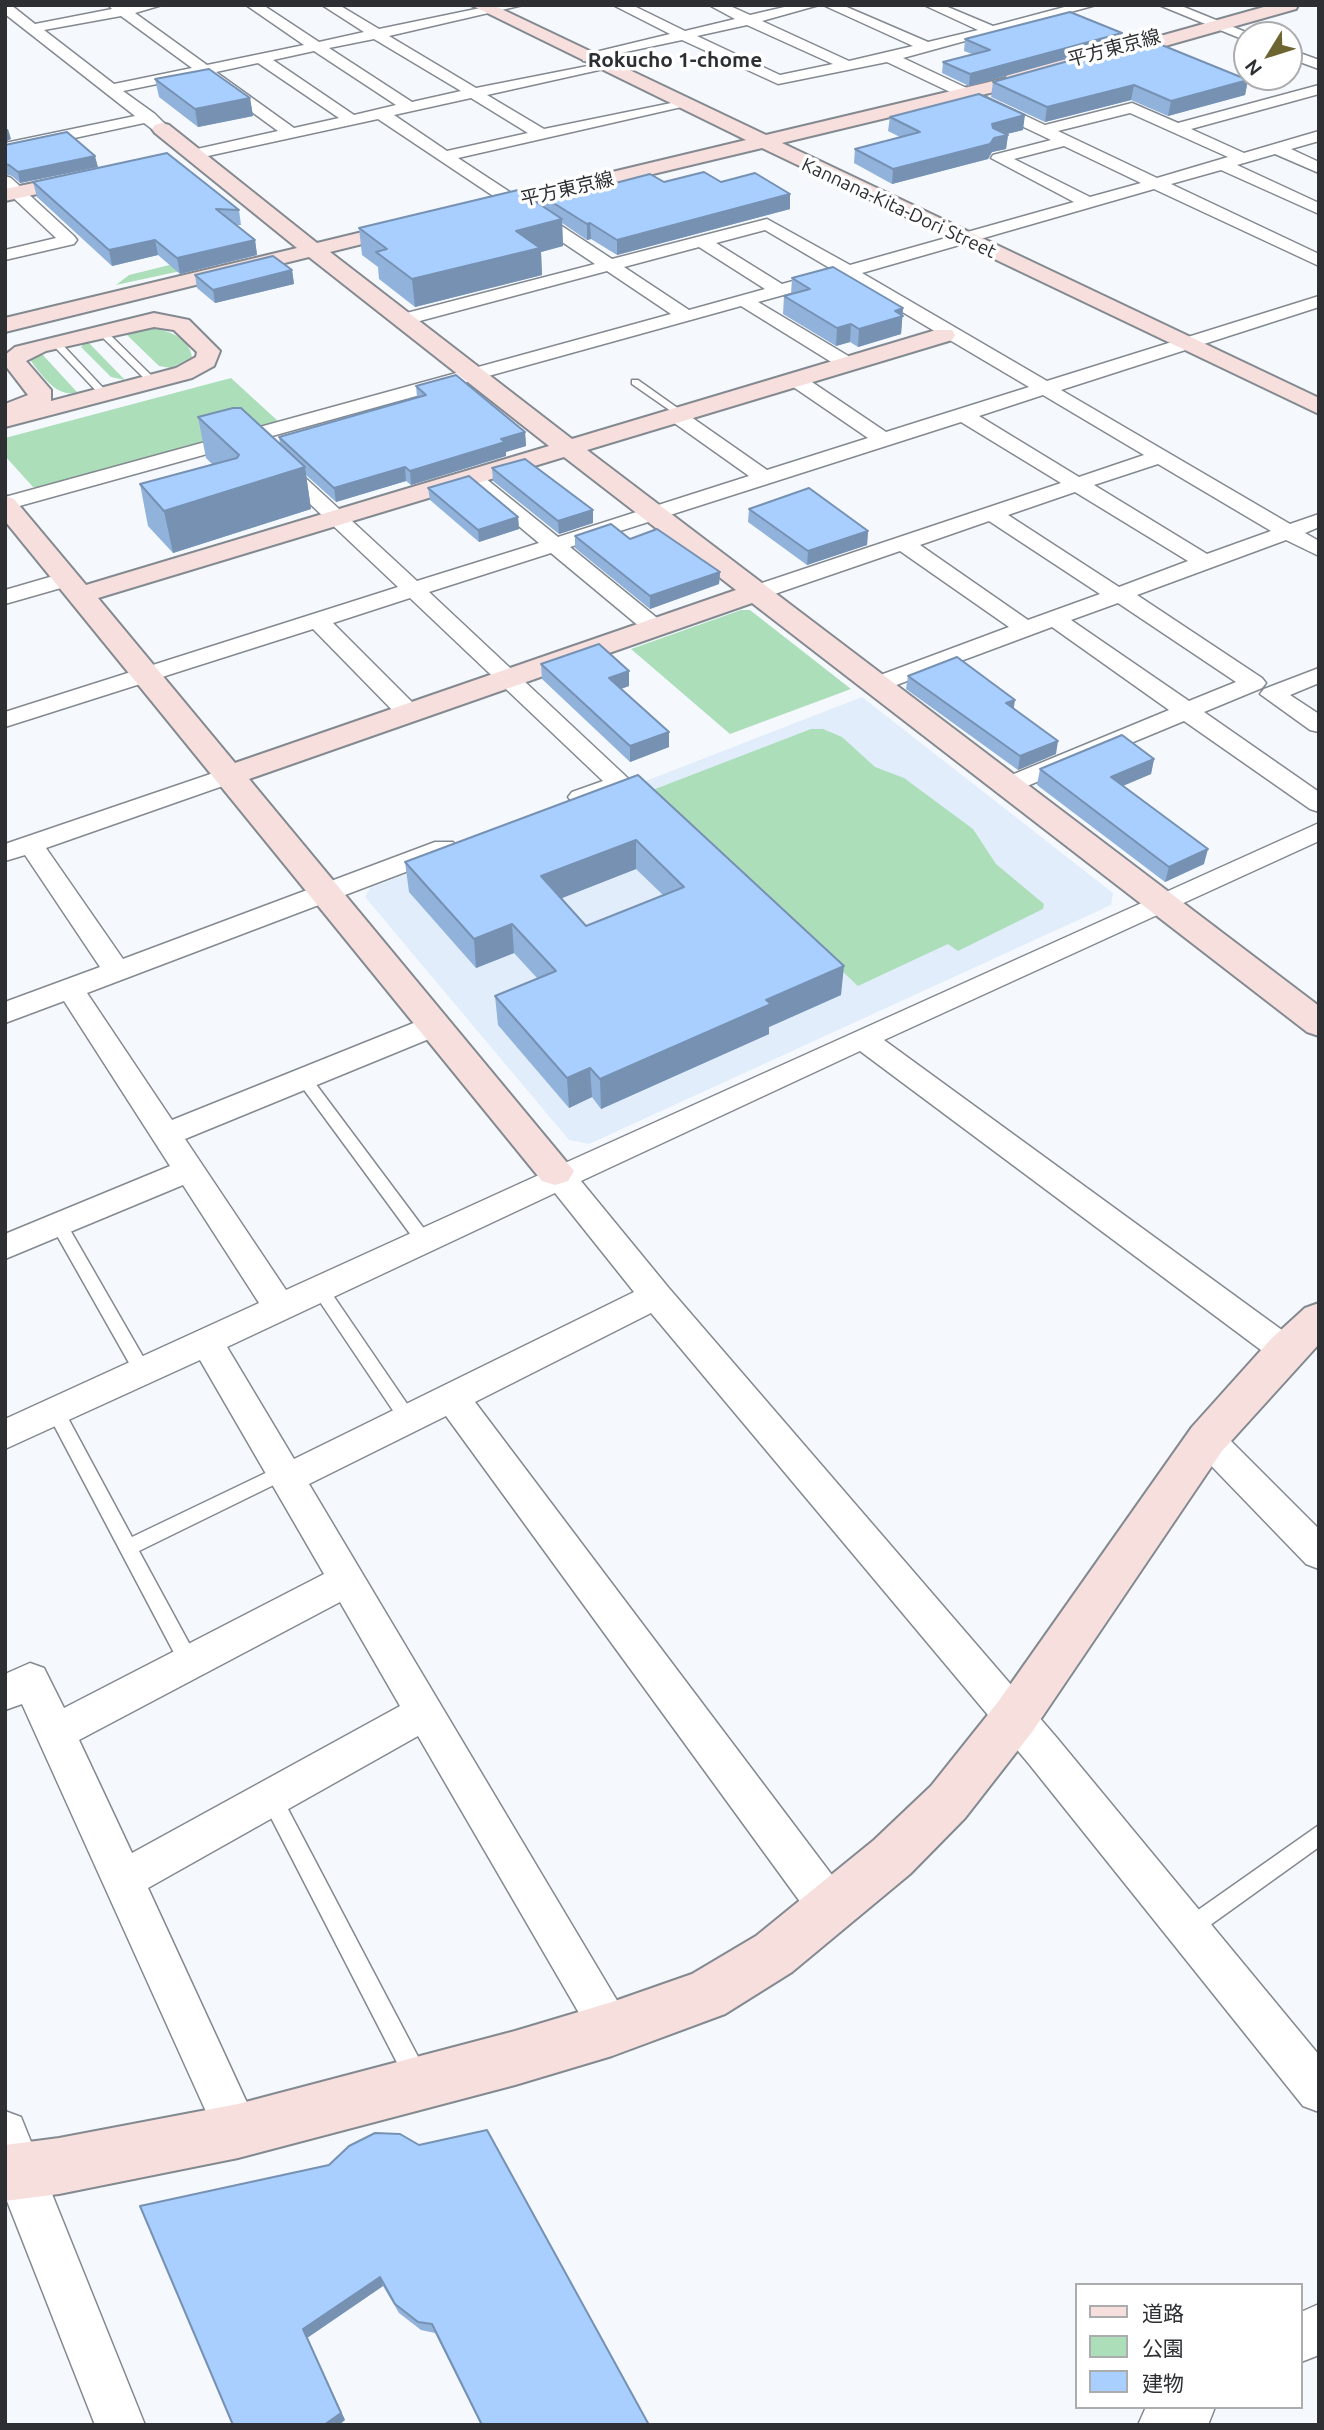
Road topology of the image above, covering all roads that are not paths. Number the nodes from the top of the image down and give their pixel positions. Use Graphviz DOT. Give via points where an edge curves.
graph roads {
  1 [pos="155,5"];
  2 [pos="253,5"];
  3 [pos="330,5"];
  4 [pos="516,5"];
  5 [pos="620,5"];
  6 [pos="716,5"];
  7 [pos="813,5"];
  8 [pos="830,5"];
  9 [pos="931,5"];
  10 [pos="1089,5"];
  11 [pos="1166,5"];
  12 [pos="1264,5"];
  13 [pos="1290,5"];
  14 [pos="119,8"];
  15 [pos="485,8"];
  16 [pos="8,11"];
  17 [pos="749,20"];
  18 [pos="1215,23"];
  19 [pos="34,28"];
  20 [pos="1233,30"];
  21 [pos="993,31"];
  22 [pos="375,34"];
  23 [pos="684,36"];
  24 [pos="316,46"];
  25 [pos="928,47"];
  26 [pos="889,57"];
  27 [pos="260,58"];
  28 [pos="595,61"];
  29 [pos="846,65"];
  30 [pos="203,70"];
  31 [pos="112,89"];
  32 [pos="1319,89"];
  33 [pos="473,93"];
  34 [pos="966,93"];
  35 [pos="681,103"];
  36 [pos="1265,104"];
  37 [pos="408,107"];
  38 [pos="1287,112"];
  39 [pos="380,113"];
  40 [pos="352,120"];
  41 [pos="156,123"];
  42 [pos="1315,127"];
  43 [pos="1177,128"];
  44 [pos="1045,130"];
  45 [pos="291,133"];
  46 [pos="541,134"];
  47 [pos="1066,141"];
  48 [pos="761,142"];
  49 [pos="5,148"];
  50 [pos="1275,148"];
  51 [pos="194,154"];
  52 [pos="445,156"];
  53 [pos="1243,158"];
  54 [pos="170,160"];
  55 [pos="1222,164"];
  56 [pos="1319,168"];
  57 [pos="106,173"];
  58 [pos="1155,184"];
  59 [pos="9,189"];
  60 [pos="514,201"];
  61 [pos="1089,203"];
  62 [pos="1317,208"];
  63 [pos="464,214"];
  64 [pos="1292,214"];
  65 [pos="1269,221"];
  66 [pos="426,223"];
  67 [pos="1247,227"];
  68 [pos="965,239"];
  69 [pos="701,242"];
  70 [pos="313,250"];
  71 [pos="5,255"];
  72 [pos="1319,261"];
  73 [pos="612,265"];
  74 [pos="846,271"];
  75 [pos="779,290"];
  76 [pos="743,300"];
  77 [pos="1315,305"];
  78 [pos="686,316"];
  79 [pos="401,320"];
  80 [pos="5,326"];
  81 [pos="101,331"];
  82 [pos="947,334"];
  83 [pos="55,342"];
  84 [pos="1184,343"];
  85 [pos="848,364"];
  86 [pos="474,375"];
  87 [pos="796,380"];
  88 [pos="152,382"];
  89 [pos="635,382"];
  90 [pos="1042,388"];
  91 [pos="104,394"];
  92 [pos="1319,407"];
  93 [pos="5,412"];
  94 [pos="962,414"];
  95 [pos="679,415"];
  96 [pos="5,420"];
  97 [pos="250,437"];
  98 [pos="884,440"];
  99 [pos="567,448"];
  100 [pos="1158,457"];
  101 [pos="472,478"];
  102 [pos="765,478"];
  103 [pos="1079,484"];
  104 [pos="5,504"];
  105 [pos="653,513"];
  106 [pos="991,513"];
  107 [pos="338,519"];
  108 [pos="1319,520"];
  109 [pos="1288,532"];
  110 [pos="903,543"];
  111 [pos="554,544"];
  112 [pos="1319,550"];
  113 [pos="1205,562"];
  114 [pos="73,587"];
  115 [pos="412,590"];
  116 [pos="755,593"];
  117 [pos="1118,595"];
  118 [pos="5,597"];
  119 [pos="1054,618"];
  120 [pos="317,620"];
  121 [pos="654,627"];
  122 [pos="1026,629"];
  123 [pos="146,674"];
  124 [pos="1319,675"];
  125 [pos="508,679"];
  126 [pos="875,685"];
  127 [pos="1263,689"];
  128 [pos="10,711"];
  129 [pos="1186,711"];
  130 [pos="409,713"];
  131 [pos="1319,725"];
  132 [pos="229,776"];
  133 [pos="1006,786"];
  134 [pos="1319,804"];
  135 [pos="556,807"];
  136 [pos="1319,831"];
  137 [pos="466,840"];
  138 [pos="18,849"];
  139 [pos="325,893"];
  140 [pos="1160,904"];
  141 [pos="117,971"];
  142 [pos="70,989"];
  143 [pos="5,1013"];
  144 [pos="1319,1024"];
  145 [pos="436,1025"];
  146 [pos="862,1038"];
  147 [pos="304,1079"];
  148 [pos="164,1135"];
  149 [pos="187,1171"];
  150 [pos="557,1175"];
  151 [pos="59,1225"];
  152 [pos="425,1242"];
  153 [pos="5,1247"];
  154 [pos="320,1289"];
  155 [pos="656,1296"];
  156 [pos="280,1308"];
  157 [pos="1302,1334"];
  158 [pos="207,1343"];
  159 [pos="143,1372"];
  160 [pos="452,1397"];
  161 [pos="56,1412"];
  162 [pos="408,1419"];
  163 [pos="9,1424"];
  164 [pos="1207,1439"];
  165 [pos="285,1475"];
  166 [pos="128,1548"];
  167 [pos="1319,1553"];
  168 [pos="347,1580"];
  169 [pos="189,1662"];
  170 [pos="5,1693"];
  171 [pos="425,1712"];
  172 [pos="1015,1717"];
  173 [pos="56,1732"];
  174 [pos="272,1799"];
  175 [pos="1319,1835"];
  176 [pos="125,1880"];
  177 [pos="832,1910"];
  178 [pos="1188,1929"];
  179 [pos="612,2029"];
  180 [pos="420,2083"];
  181 [pos="1319,2091"];
  182 [pos="238,2131"];
  183 [pos="9,2159"];
  184 [pos="1319,2328"];
  185 [pos="1303,2338"];
  186 [pos="1188,2409"];
  187 [pos="120,2425"];
  188 [pos="1163,2425"];
  1 -- 14 [label="street"];
  2 -- 24 [label="street"];
  3 -- 22 [label="street"];
  4 -- 15 [label="street"];
  5 -- 23 [label="street"];
  6 -- 17 [label="street"];
  7 -- 17 [label="street"];
  8 -- 25 [label="street"];
  9 -- 21 [label="street"];
  10 -- 21 [label="street"];
  11 -- 18 [label="street"];
  12 -- 18 [label="street, 平方東京線"];
  13 -- 18 [label="street, 平方東京線"];
  14 -- 19 [label="street"];
  14 -- 30 [label="street"];
  15 -- 22 [label="street"];
  15 -- 28 [label="street, Kannana-Kita-Dori Street"];
  16 -- 19 [label="street"];
  17 -- 23 [label="street"];
  17 -- 29 [label="street"];
  18 -- 20 [label="street"];
  18 -- 34 [label="street, 平方東京線"];
  19 -- 31 [label="street"];
  21 -- 25 [label="street"];
  22 -- 24 [label="street"];
  22 -- 33 [label="street"];
  23 -- 28 [label="street"];
  23 -- 29 [label="street" via="778,80"];
  24 -- 27 [label="street"];
  24 -- 37 [label="street"];
  25 -- 26 [label="street"];
  26 -- 29 [label="street"];
  26 -- 34 [label="street"];
  27 -- 30 [label="street"];
  27 -- 40 [label="street"];
  28 -- 33 [label="street"];
  28 -- 35 [label="street, Kannana-Kita-Dori Street"];
  30 -- 31 [label="street"];
  30 -- 45 [label="street"];
  31 -- 41 [label="street"];
  32 -- 36 [label="street"];
  33 -- 37 [label="street"];
  33 -- 46 [label="street"];
  34 -- 44 [label="street"];
  34 -- 48 [label="street, 平方東京線"];
  35 -- 46 [label="street"];
  35 -- 48 [label="street, Kannana-Kita-Dori Street"];
  36 -- 38 [label="street"];
  36 -- 43 [label="street"];
  37 -- 39 [label="street"];
  39 -- 40 [label="street"];
  39 -- 52 [label="street"];
  40 -- 45 [label="street"];
  41 -- 49 [label="street"];
  41 -- 51 [label="street"];
  42 -- 50 [label="street"];
  43 -- 44 [label="street" via="1132,108"];
  43 -- 53 [label="street"];
  44 -- 47 [label="street"];
  45 -- 51 [label="street"];
  46 -- 52 [label="street"];
  47 -- 58 [label="street"];
  47 -- 61 [label="street" via="999,158"];
  48 -- 60 [label="street, 平方東京線"];
  48 -- 68 [label="street, Kannana-Kita-Dori Street"];
  50 -- 53 [label="street"];
  50 -- 56 [label="street"];
  51 -- 54 [label="street"];
  51 -- 70 [label="street"];
  52 -- 60 [label="street"];
  53 -- 55 [label="street"];
  55 -- 58 [label="street"];
  55 -- 62 [label="street"];
  57 -- 59 [label="street"];
  58 -- 61 [label="street"];
  58 -- 67 [label="street"];
  59 -- 71 [label="street" via="68,240"];
  60 -- 63 [label="street, 平方東京線"];
  60 -- 73 [label="street"];
  61 -- 68 [label="street"];
  62 -- 64 [label="street"];
  65 -- 67 [label="street"];
  66 -- 70 [label="street"];
  67 -- 72 [label="street"];
  68 -- 74 [label="street"];
  68 -- 84 [label="street, Kannana-Kita-Dori Street"];
  69 -- 73 [label="street"];
  69 -- 74 [label="street" via="767,224"];
  69 -- 75 [label="street"];
  70 -- 79 [label="street"];
  70 -- 80 [label="street"];
  73 -- 78 [label="street"];
  73 -- 79 [label="street"];
  74 -- 75 [label="street"];
  74 -- 82 [label="street"];
  75 -- 76 [label="street"];
  76 -- 78 [label="street"];
  76 -- 85 [label="street"];
  77 -- 84 [label="street"];
  78 -- 86 [label="street"];
  79 -- 86 [label="street"];
  81 -- 83 [label="street"];
  81 -- 88 [label="lane"];
  81 -- 88 [label="street" via="146,321 174,322 209,351 201,366"];
  82 -- 85 [label="street"];
  82 -- 90 [label="street"];
  83 -- 91 [label="lane"];
  83 -- 93 [label="street" via="16,356 15,364 41,395 35,403"];
  84 -- 90 [label="street"];
  84 -- 92 [label="street, Kannana-Kita-Dori Street"];
  85 -- 87 [label="street"];
  86 -- 97 [label="street"];
  86 -- 99 [label="street"];
  87 -- 95 [label="street"];
  87 -- 98 [label="street"];
  88 -- 91 [label="street"];
  89 -- 95 [label="lane"];
  90 -- 94 [label="street"];
  90 -- 100 [label="street"];
  91 -- 96 [label="street"];
  94 -- 98 [label="street"];
  94 -- 103 [label="street"];
  95 -- 99 [label="street"];
  95 -- 102 [label="street"];
  97 -- 104 [label="street"];
  97 -- 107 [label="street"];
  98 -- 102 [label="street"];
  99 -- 101 [label="street"];
  99 -- 105 [label="street"];
  100 -- 103 [label="street"];
  100 -- 109 [label="street"];
  101 -- 107 [label="street"];
  101 -- 111 [label="street"];
  102 -- 105 [label="street"];
  103 -- 106 [label="street"];
  103 -- 113 [label="street"];
  104 -- 114 [label="street"];
  105 -- 111 [label="street"];
  105 -- 116 [label="street"];
  106 -- 110 [label="street"];
  106 -- 117 [label="street"];
  107 -- 114 [label="street"];
  107 -- 115 [label="street"];
  108 -- 109 [label="street"];
  109 -- 112 [label="street"];
  109 -- 113 [label="street"];
  110 -- 116 [label="street"];
  110 -- 122 [label="street"];
  111 -- 115 [label="street"];
  111 -- 121 [label="street"];
  113 -- 117 [label="street"];
  114 -- 118 [label="street"];
  114 -- 123 [label="street"];
  115 -- 120 [label="street"];
  115 -- 125 [label="street"];
  116 -- 121 [label="street"];
  116 -- 126 [label="street"];
  117 -- 119 [label="street"];
  117 -- 127 [label="street"];
  119 -- 122 [label="street"];
  119 -- 129 [label="street"];
  120 -- 123 [label="street"];
  120 -- 130 [label="street"];
  121 -- 125 [label="street"];
  122 -- 126 [label="street"];
  123 -- 128 [label="street"];
  123 -- 132 [label="street"];
  124 -- 127 [label="street"];
  125 -- 130 [label="street"];
  125 -- 135 [label="street" via="620,783"];
  126 -- 133 [label="street"];
  127 -- 129 [label="street"];
  127 -- 131 [label="street"];
  129 -- 133 [label="street"];
  129 -- 134 [label="street"];
  130 -- 132 [label="street"];
  132 -- 138 [label="street"];
  132 -- 139 [label="street"];
  133 -- 140 [label="street"];
  136 -- 140 [label="street"];
  137 -- 139 [label="street"];
  138 -- 141 [label="street"];
  139 -- 141 [label="street"];
  139 -- 145 [label="street"];
  140 -- 144 [label="street"];
  140 -- 146 [label="street"];
  141 -- 142 [label="street"];
  142 -- 143 [label="street"];
  142 -- 148 [label="street"];
  145 -- 147 [label="street"];
  145 -- 150 [label="street"];
  146 -- 150 [label="street"];
  146 -- 157 [label="street"];
  147 -- 148 [label="street"];
  147 -- 152 [label="lane"];
  148 -- 149 [label="street"];
  149 -- 151 [label="street"];
  149 -- 156 [label="street"];
  150 -- 152 [label="street"];
  150 -- 155 [label="street"];
  151 -- 153 [label="street"];
  151 -- 159 [label="lane"];
  152 -- 154 [label="street"];
  154 -- 156 [label="street"];
  154 -- 162 [label="lane"];
  155 -- 160 [label="street"];
  155 -- 172 [label="street"];
  156 -- 158 [label="street"];
  157 -- 164 [label="street"];
  158 -- 159 [label="street"];
  158 -- 165 [label="street"];
  159 -- 161 [label="street"];
  160 -- 162 [label="street"];
  160 -- 177 [label="street"];
  161 -- 163 [label="street"];
  161 -- 166 [label="lane"];
  162 -- 165 [label="street"];
  164 -- 167 [label="street"];
  164 -- 172 [label="street"];
  165 -- 166 [label="lane"];
  165 -- 168 [label="street"];
  166 -- 169 [label="lane"];
  168 -- 169 [label="street"];
  168 -- 171 [label="street"];
  169 -- 173 [label="street"];
  170 -- 173 [label="street" via="30,1680"];
  171 -- 174 [label="street"];
  171 -- 179 [label="street"];
  172 -- 177 [label="street" via="948,1802"];
  172 -- 178 [label="street"];
  173 -- 176 [label="street"];
  174 -- 176 [label="street"];
  174 -- 180 [label="lane"];
  175 -- 178 [label="lane"];
  176 -- 182 [label="street"];
  177 -- 179 [label="street" via="774,1954 706,1995"];
  178 -- 181 [label="street"];
  179 -- 180 [label="street"];
  180 -- 182 [label="street"];
  182 -- 183 [label="street" via="59,2166"];
  183 -- 187 [label="street"];
  184 -- 185 [label="street"];
  186 -- 188 [label="street"];
}
